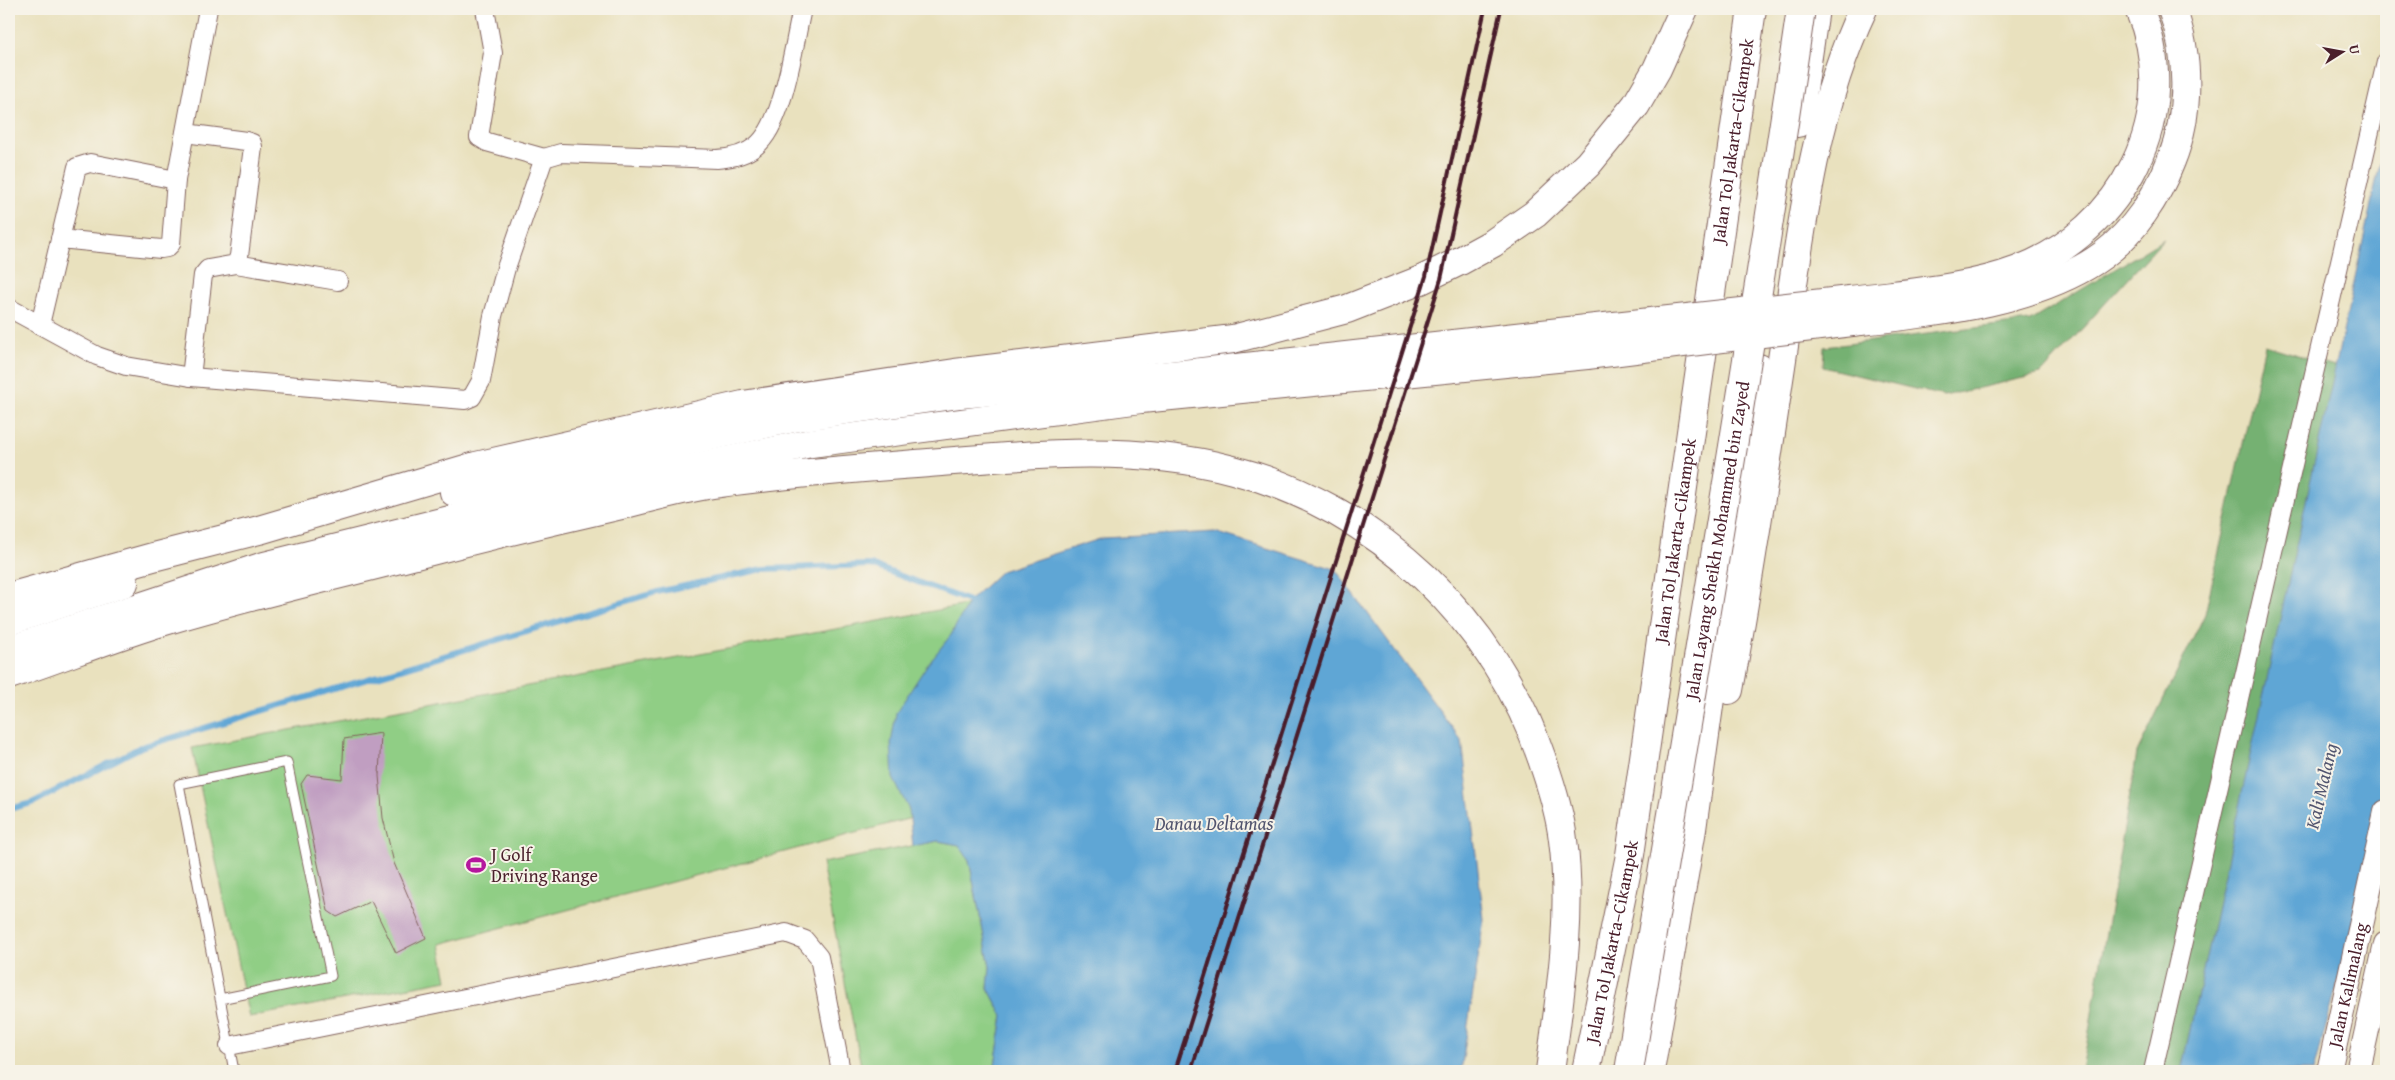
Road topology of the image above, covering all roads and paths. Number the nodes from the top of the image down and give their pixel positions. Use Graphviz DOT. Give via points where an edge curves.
graph roads {
  1 [pos="208,9"];
  2 [pos="485,9"];
  3 [pos="802,9"];
  4 [pos="1684,9"];
  5 [pos="1752,9"];
  6 [pos="1783,9"];
  7 [pos="1801,9"];
  8 [pos="1815,9"];
  9 [pos="1863,9"];
  10 [pos="2139,9"];
  11 [pos="2172,9"];
  12 [pos="2386,62"];
  13 [pos="185,133"];
  14 [pos="544,158"];
  15 [pos="176,180"];
  16 [pos="60,239"];
  17 [pos="236,264"];
  18 [pos="338,281"];
  19 [pos="9,308"];
  20 [pos="1851,311"];
  21 [pos="40,325"];
  22 [pos="191,377"];
  23 [pos="958,383"];
  24 [pos="9,597"];
  25 [pos="9,622"];
  26 [pos="9,650"];
  27 [pos="9,675"];
  28 [pos="2386,812"];
  29 [pos="1692,829"];
  30 [pos="2375,954"];
  31 [pos="220,999"];
  32 [pos="229,1046"];
  33 [pos="234,1071"];
  34 [pos="841,1071"];
  35 [pos="1550,1071"];
  36 [pos="1586,1071"];
  37 [pos="1612,1071"];
  38 [pos="1629,1071"];
  39 [pos="1650,1071"];
  40 [pos="2153,1071"];
  41 [pos="2329,1071"];
  42 [pos="2358,1071"];
  1 -- 13 [label="street"];
  2 -- 14 [label="street" via="493,53 479,138"];
  3 -- 14 [label="street" via="780,107 771,128 747,152 717,160 561,153"];
  4 -- 23 [label="highway" via="1657,69 1636,104 1588,164 1535,214 1460,261 1347,309 1233,339"];
  5 -- 36 [label="highway, Jalan Tol Jakarta–Cikampek" via="1630,855"];
  6 -- 37 [label="highway, Jalan Layang Sheikh Mohammed bin Zayed, bridge" via="1656,840"];
  7 -- 38 [label="highway, Jalan Layang Sheikh Mohammed bin Zayed, bridge" via="1719,536"];
  8 -- 29 [label="highway" via="1730,554"];
  9 -- 29 [label="highway" via="1830,98 1805,200 1754,552 1716,767"];
  10 -- 20 [label="highway" via="2154,71 2148,131 2130,175 2095,220 2070,243 2045,259 2017,270"];
  11 -- 20 [label="highway" via="2183,51 2184,118 2177,147 2159,189 2122,238 2081,269 2025,291 1923,313"];
  12 -- 40 [label="street"];
  13 -- 15 [label="street"];
  13 -- 17 [label="street" via="252,144"];
  14 -- 22 [label="street" via="506,268 481,381 472,396 457,400"];
  15 -- 16 [label="street" via="82,164 75,170"];
  15 -- 16 [label="street" via="172,240 167,248"];
  16 -- 21 [label="street"];
  17 -- 18 [label="street"];
  17 -- 22 [label="street" via="208,269 203,275"];
  19 -- 21 [label="street"];
  20 -- 23 [label="highway, bridge" via="1587,329 1192,373"];
  20 -- 26 [label="highway, bridge" via="1587,355 1141,399 811,443 478,514 264,566"];
  21 -- 22 [label="street" via="97,356 126,366"];
  23 -- 24 [label="highway" via="743,405 476,466 259,530"];
  23 -- 25 [label="highway" via="472,487 143,576"];
  27 -- 35 [label="highway" via="170,620 497,534 715,484 873,467 1065,454 1160,458 1233,470 1271,481 1313,499 1368,530 1400,554 1468,625 1508,682 1523,710 1559,814 1567,875 1565,945"];
  28 -- 30 [label="main road, Jalan Kalimalang" via="2375,879"];
  29 -- 39 [label="highway"];
  30 -- 41 [label="main road, Jalan Kalimalang"];
  30 -- 42 [label="main road, Jalan Kalimalang"];
  31 -- 31 [label="lane" via="179,784 288,762 331,976"];
  31 -- 32 [label="lane"];
  32 -- 33 [label="lane"];
  32 -- 34 [label="street" via="786,933 805,940 819,957"];
}
